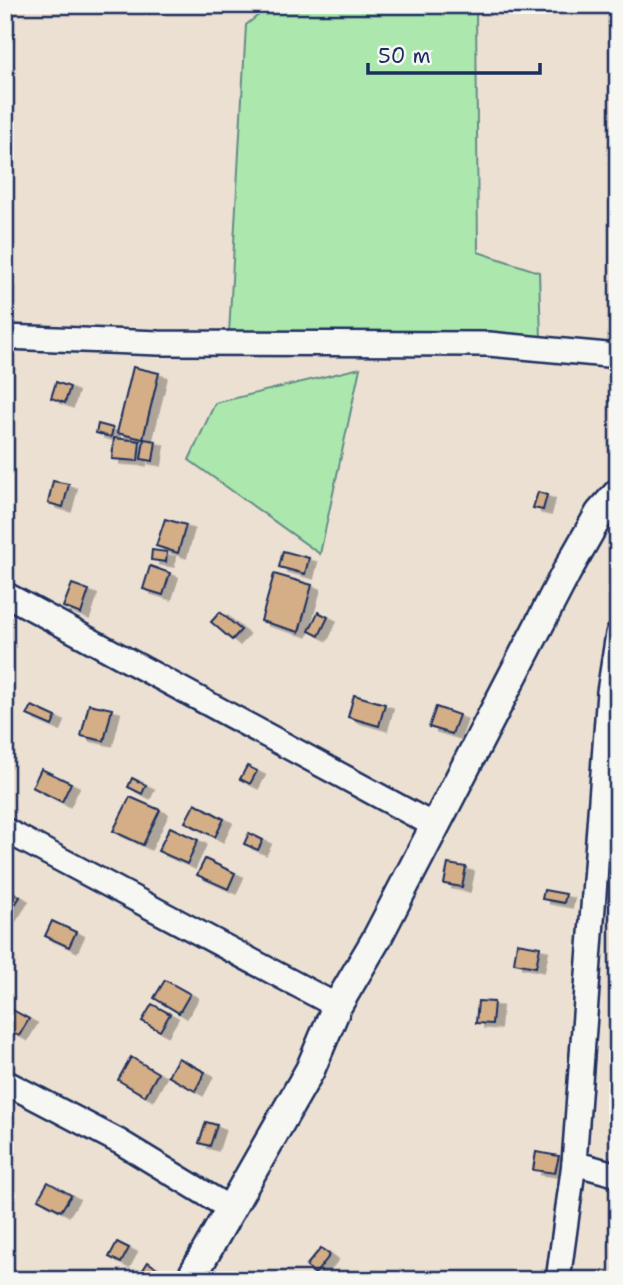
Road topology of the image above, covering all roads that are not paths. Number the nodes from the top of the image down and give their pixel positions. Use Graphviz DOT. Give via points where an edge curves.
graph roads {
  1 [pos="5,337"];
  2 [pos="618,356"];
  3 [pos="618,493"];
  4 [pos="5,594"];
  5 [pos="618,634"];
  6 [pos="613,694"];
  7 [pos="433,825"];
  8 [pos="5,830"];
  9 [pos="337,1006"];
  10 [pos="5,1082"];
  11 [pos="574,1163"];
  12 [pos="618,1175"];
  13 [pos="229,1208"];
  14 [pos="190,1280"];
  15 [pos="558,1280"];
  1 -- 2 [label="street" via="159,343 489,344"];
  3 -- 7 [label="street" via="600,513 567,571"];
  4 -- 7 [label="street"];
  5 -- 6 [label="street"];
  6 -- 11 [label="street"];
  7 -- 9 [label="street"];
  8 -- 9 [label="street"];
  9 -- 13 [label="street" via="310,1070"];
  10 -- 13 [label="street" via="120,1142"];
  11 -- 12 [label="street"];
  11 -- 15 [label="street"];
  13 -- 14 [label="street"];
}
